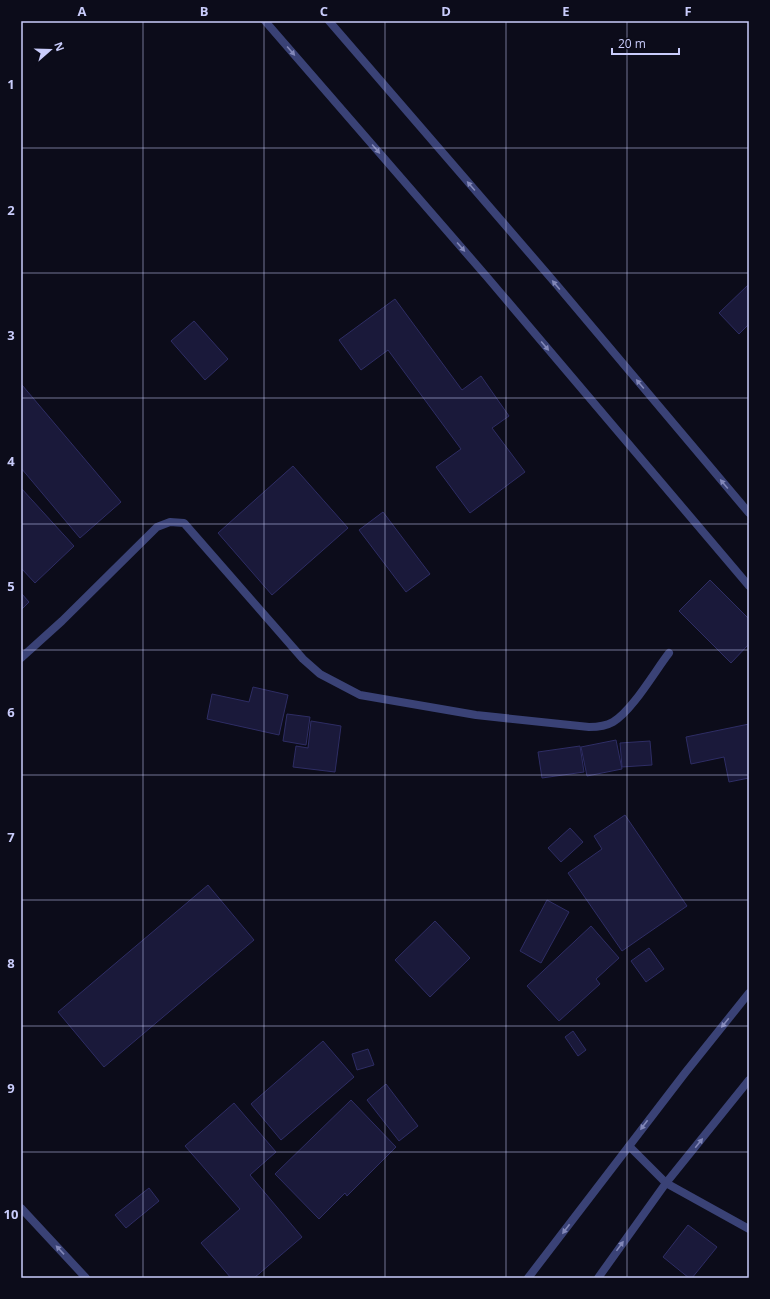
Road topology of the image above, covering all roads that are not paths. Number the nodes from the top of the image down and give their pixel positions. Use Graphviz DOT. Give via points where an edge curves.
graph roads {
  1 [pos="265,21"];
  2 [pos="329,21"];
  3 [pos="749,513"];
  4 [pos="749,586"];
  5 [pos="669,652"];
  6 [pos="21,658"];
  7 [pos="749,993"];
  8 [pos="749,1080"];
  9 [pos="629,1146"];
  10 [pos="666,1183"];
  11 [pos="21,1208"];
  12 [pos="749,1229"];
  13 [pos="86,1278"];
  14 [pos="528,1278"];
  15 [pos="598,1278"];
  1 -- 4 [label="street, one-way" via="487,277"];
  3 -- 2 [label="street, one-way"];
  5 -- 6 [label="street" via="626,711 613,722 601,726 589,727 476,715 360,695 320,674 303,659 184,523 170,522 157,527"];
  7 -- 9 [label="street, one-way"];
  10 -- 8 [label="street, one-way"];
  9 -- 10 [label="street"];
  9 -- 14 [label="street, one-way"];
  10 -- 12 [label="street"];
  15 -- 10 [label="street, one-way"];
  13 -- 11 [label="street, one-way"];
}
